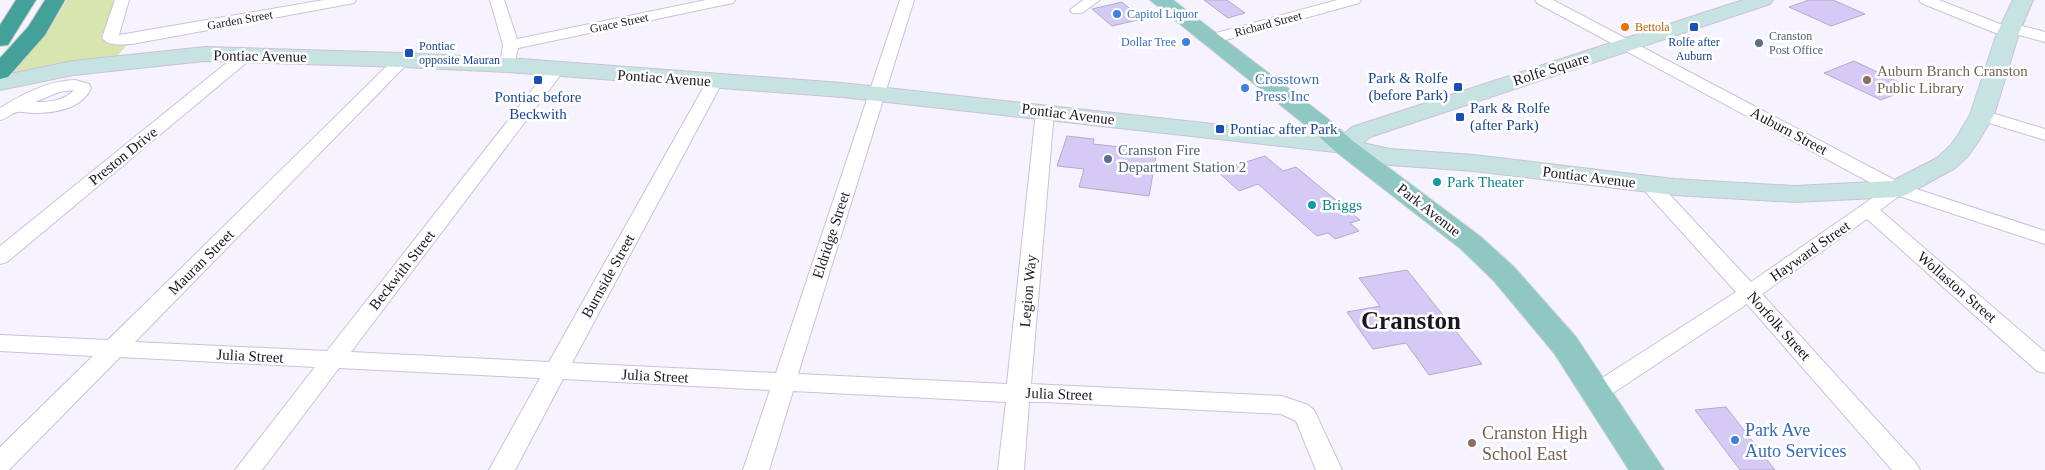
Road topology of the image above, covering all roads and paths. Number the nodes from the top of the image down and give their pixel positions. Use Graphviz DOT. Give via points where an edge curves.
graph roads {
  1 [pos="26,0"];
  2 [pos="55,0"];
  3 [pos="122,0"];
  4 [pos="348,0"];
  5 [pos="497,0"];
  6 [pos="728,0"];
  7 [pos="907,0"];
  8 [pos="1093,0"];
  9 [pos="1160,0"];
  10 [pos="1354,0"];
  11 [pos="1542,0"];
  12 [pos="1763,0"];
  13 [pos="1926,0"];
  14 [pos="2023,0"];
  15 [pos="1077,10"];
  16 [pos="2010,31"];
  17 [pos="2045,37"];
  18 [pos="1211,39"];
  19 [pos="0,40"];
  20 [pos="1626,44"];
  21 [pos="246,55"];
  22 [pos="509,55"];
  23 [pos="402,60"];
  24 [pos="556,70"];
  25 [pos="0,72"];
  26 [pos="714,81"];
  27 [pos="0,83"];
  28 [pos="877,94"];
  29 [pos="17,106"];
  30 [pos="1044,112"];
  31 [pos="0,115"];
  32 [pos="1982,116"];
  33 [pos="2045,135"];
  34 [pos="1344,146"];
  35 [pos="1648,184"];
  36 [pos="1897,189"];
  37 [pos="1869,210"];
  38 [pos="2045,238"];
  39 [pos="0,257"];
  40 [pos="1750,293"];
  41 [pos="0,343"];
  42 [pos="114,349"];
  43 [pos="2035,351"];
  44 [pos="333,360"];
  45 [pos="2045,365"];
  46 [pos="556,371"];
  47 [pos="784,382"];
  48 [pos="1018,393"];
  49 [pos="1596,393"];
  50 [pos="0,464"];
  51 [pos="248,470"];
  52 [pos="502,470"];
  53 [pos="756,470"];
  54 [pos="1011,470"];
  55 [pos="1329,470"];
  56 [pos="1648,470"];
  57 [pos="1908,470"];
  1 -- 19 [label="highway"];
  2 -- 25 [label="highway" via="37,30"];
  3 -- 4 [label="street, Garden Street" via="110,38 116,40"];
  5 -- 22 [label="street"];
  6 -- 22 [label="street, Grace Street"];
  7 -- 28 [label="street, Eldridge Street"];
  8 -- 15 [label="street"];
  9 -- 18 [label="main road, Park Avenue"];
  10 -- 18 [label="street, Richard Street"];
  11 -- 20 [label="street, Auburn Street"];
  12 -- 20 [label="main road, Rolfe Square"];
  13 -- 16 [label="street"];
  14 -- 16 [label="main road, Pontiac Avenue"];
  16 -- 17 [label="street"];
  16 -- 32 [label="main road, Pontiac Avenue"];
  18 -- 34 [label="main road, Park Avenue"];
  20 -- 34 [label="main road, Rolfe Square" via="1361,132"];
  20 -- 36 [label="street, Auburn Street"];
  21 -- 23 [label="main road, Pontiac Avenue"];
  21 -- 27 [label="main road, Pontiac Avenue" via="169,57 73,68"];
  21 -- 39 [label="street, Preston Drive"];
  22 -- 23 [label="main road, Pontiac Avenue"];
  22 -- 24 [label="main road, Pontiac Avenue"];
  23 -- 42 [label="street, Mauran Street"];
  24 -- 26 [label="main road, Pontiac Avenue"];
  24 -- 44 [label="street, Beckwith Street"];
  26 -- 28 [label="main road, Pontiac Avenue"];
  26 -- 46 [label="street, Burnside Street"];
  28 -- 30 [label="main road, Pontiac Avenue"];
  28 -- 47 [label="street, Eldridge Street"];
  29 -- 31 [label="street"];
  30 -- 34 [label="main road, Pontiac Avenue"];
  30 -- 48 [label="street, Legion Way"];
  32 -- 33 [label="street"];
  32 -- 36 [label="main road, Pontiac Avenue" via="1959,152 1946,163"];
  34 -- 35 [label="main road, Pontiac Avenue" via="1390,157 1474,163"];
  34 -- 49 [label="main road, Park Avenue" via="1471,243 1504,274 1565,345"];
  35 -- 36 [label="main road, Pontiac Avenue" via="1795,194"];
  35 -- 40 [label="street, Norfolk Street"];
  36 -- 37 [label="street, Hayward Street"];
  36 -- 38 [label="street, Auburn Street"];
  37 -- 40 [label="street, Hayward Street"];
  37 -- 43 [label="street, Wollaston Street"];
  40 -- 49 [label="street, Hayward Street"];
  40 -- 57 [label="street, Norfolk Street"];
  41 -- 42 [label="street, Julia Street"];
  42 -- 44 [label="street, Julia Street"];
  42 -- 50 [label="street, Mauran Street"];
  43 -- 45 [label="street, Wollaston Street"];
  44 -- 46 [label="street, Julia Street"];
  44 -- 51 [label="street, Beckwith Street"];
  46 -- 47 [label="street, Julia Street"];
  46 -- 52 [label="street, Burnside Street"];
  47 -- 48 [label="street, Julia Street"];
  47 -- 53 [label="street, Eldridge Street"];
  48 -- 54 [label="street, Legion Way"];
  48 -- 55 [label="street, Julia Street" via="1282,405 1306,416"];
  49 -- 56 [label="main road, Park Avenue"];
}
